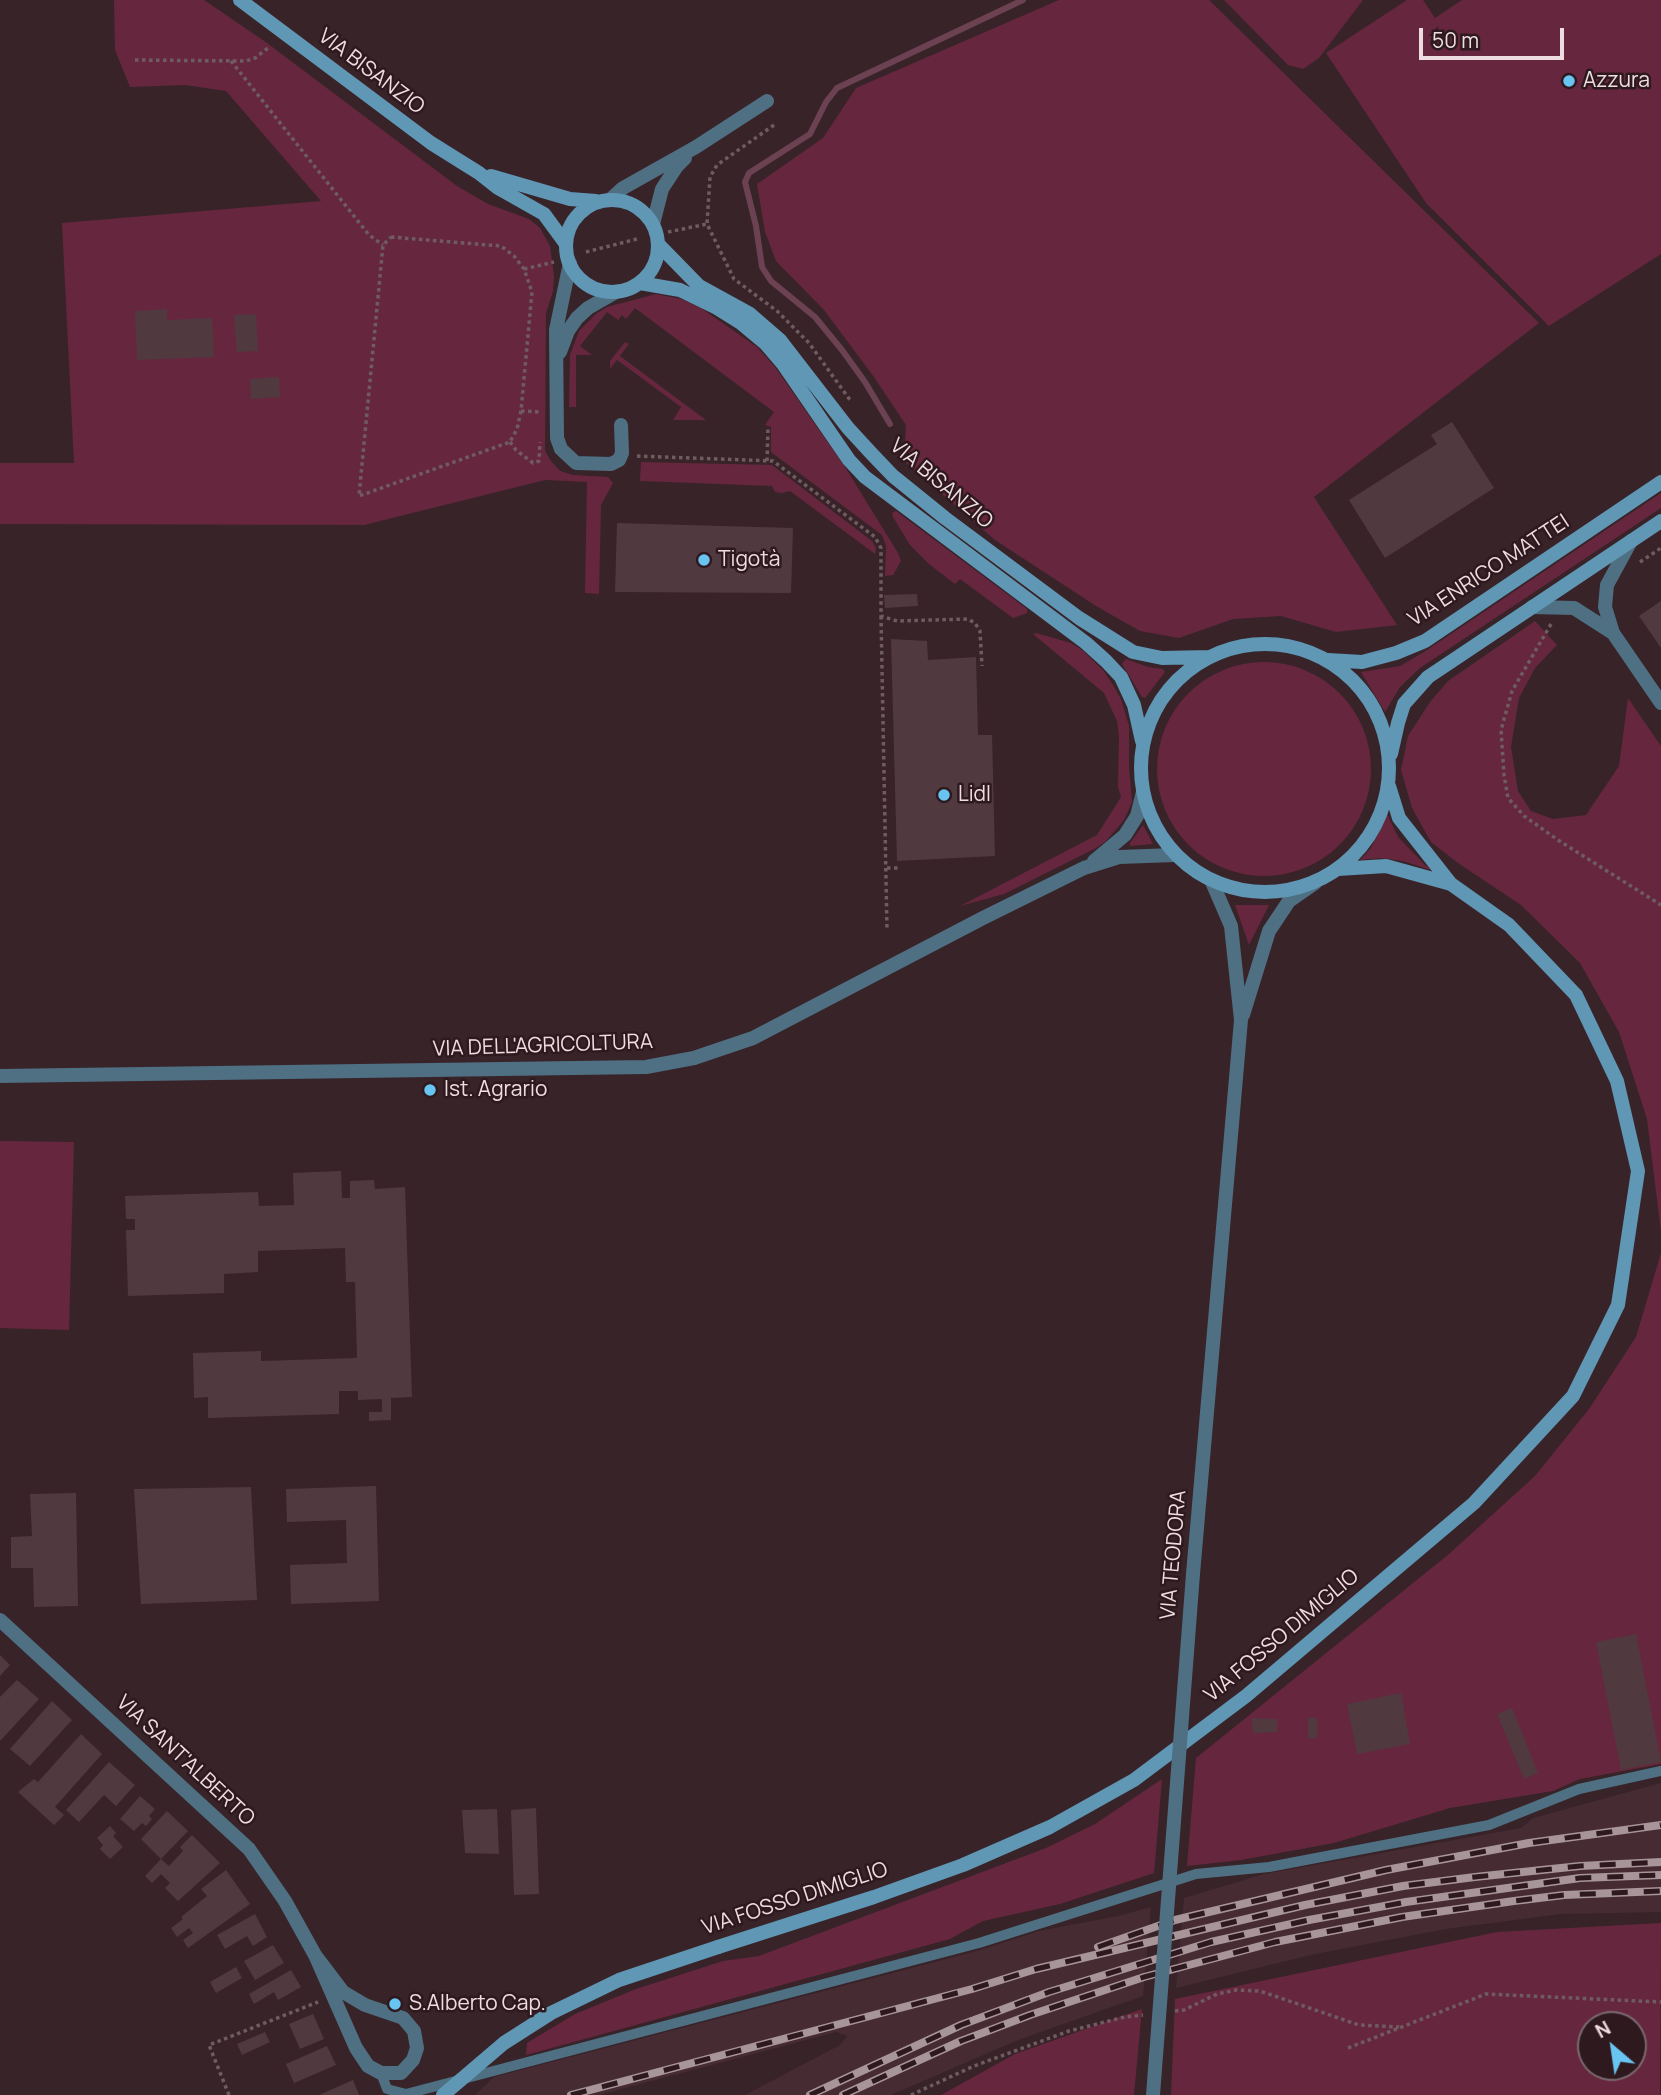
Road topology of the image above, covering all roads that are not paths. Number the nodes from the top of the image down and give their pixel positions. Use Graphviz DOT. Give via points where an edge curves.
graph roads {
  1 [pos="240,0"];
  2 [pos="767,101"];
  3 [pos="696,147"];
  4 [pos="479,173"];
  5 [pos="606,200"];
  6 [pos="653,224"];
  7 [pos="566,244"];
  8 [pos="658,244"];
  9 [pos="570,264"];
  10 [pos="640,283"];
  11 [pos="616,292"];
  12 [pos="558,356"];
  13 [pos="621,425"];
  14 [pos="1661,482"];
  15 [pos="1661,521"];
  16 [pos="1631,541"];
  17 [pos="1532,607"];
  18 [pos="1613,633"];
  19 [pos="1210,657"];
  20 [pos="1328,660"];
  21 [pos="1661,704"];
  22 [pos="1143,743"];
  23 [pos="1390,762"];
  24 [pos="1389,786"];
  25 [pos="1143,792"];
  26 [pos="1175,855"];
  27 [pos="1084,868"];
  28 [pos="1338,869"];
  29 [pos="1213,882"];
  30 [pos="1315,883"];
  31 [pos="1451,884"];
  32 [pos="1241,1020"];
  33 [pos="0,1076"];
  34 [pos="0,1620"];
  35 [pos="1661,1770"];
  36 [pos="315,1955"];
  37 [pos="365,2005"];
  38 [pos="345,2021"];
  39 [pos="381,2073"];
  40 [pos="443,2095"];
  41 [pos="1153,2095"];
  1 -- 4 [label="main road, VIA BISANZIO" via="430,143"];
  2 -- 3 [label="street"];
  3 -- 5 [label="street"];
  3 -- 6 [label="street" via="668,178"];
  4 -- 5 [label="main road, VIA BISANZIO" via="570,200"];
  4 -- 7 [label="main road, VIA BISANZIO" via="544,214"];
  5 -- 6 [label="main road" via="635,206"];
  5 -- 7 [label="main road" via="577,216"];
  6 -- 8 [label="main road"];
  7 -- 9 [label="main road"];
  8 -- 10 [label="main road" via="650,272"];
  8 -- 19 [label="main road, VIA BISANZIO" via="699,286 750,314 780,340 871,453 964,533 1133,652 1162,658"];
  9 -- 11 [label="main road" via="588,285"];
  9 -- 12 [label="street" via="556,330"];
  10 -- 11 [label="main road"];
  10 -- 22 [label="main road, VIA BISANZIO" via="680,290 741,323 765,343 865,477 1106,661 1121,677 1134,705"];
  11 -- 12 [label="street" via="577,318"];
  12 -- 13 [label="street" via="557,438 561,449 576,463 611,464 622,453"];
  14 -- 20 [label="main road, VIA ENRICO MATTEI" via="1426,640 1362,662"];
  15 -- 16 [label="main road"];
  16 -- 17 [label="main road"];
  16 -- 18 [label="street" via="1606,584 1605,607"];
  17 -- 18 [label="street" via="1574,608"];
  17 -- 23 [label="main road" via="1428,677 1404,704"];
  18 -- 21 [label="street"];
  19 -- 20 [label="main road" via="1258,643 1294,647"];
  19 -- 22 [label="main road" via="1168,689 1152,714"];
  20 -- 23 [label="main road" via="1360,686 1381,722"];
  22 -- 25 [label="main road"];
  23 -- 24 [label="main road"];
  24 -- 28 [label="main road" via="1374,828"];
  24 -- 31 [label="main road, VIA FOSSO DIMIGLIO" via="1399,818"];
  25 -- 26 [label="main road" via="1157,831"];
  25 -- 27 [label="street, VIA DELL'AGRICOLTURA" via="1137,816 1125,835"];
  26 -- 27 [label="street, VIA DELL'AGRICOLTURA" via="1119,857"];
  26 -- 29 [label="main road"];
  27 -- 33 [label="street, VIA DELL'AGRICOLTURA" via="753,1038 694,1058 646,1067"];
  28 -- 30 [label="main road"];
  28 -- 31 [label="main road, VIA FOSSO DIMIGLIO" via="1386,866"];
  29 -- 30 [label="main road" via="1264,893"];
  29 -- 32 [label="street, VIA TEODORA" via="1230,926"];
  30 -- 32 [label="street, VIA TEODORA" via="1289,901 1269,931"];
  31 -- 40 [label="main road, VIA FOSSO DIMIGLIO, bridge" via="1509,925 1576,995 1617,1081 1638,1171 1618,1305 1573,1396 1474,1503 1246,1696 1134,1780 1050,1828 963,1865 619,1980 551,2013 504,2043"];
  32 -- 41 [label="street, VIA TEODORA, bridge"];
  34 -- 36 [label="street, VIA SANT'ALBERTO" via="249,1849"];
  35 -- 39 [label="lane" via="1579,1789 1489,1825 1269,1867 1196,1874 979,1944 406,2094 387,2088"];
  36 -- 37 [label="street, VIA SANT'ALBERTO" via="343,1992"];
  36 -- 38 [label="street, VIA SANT'ALBERTO"];
  37 -- 38 [label="street"];
  37 -- 39 [label="street, VIA SANT'ALBERTO" via="403,2018 414,2031 417,2048 413,2060 401,2073"];
  38 -- 39 [label="street, VIA SANT'ALBERTO" via="368,2066"];
}
